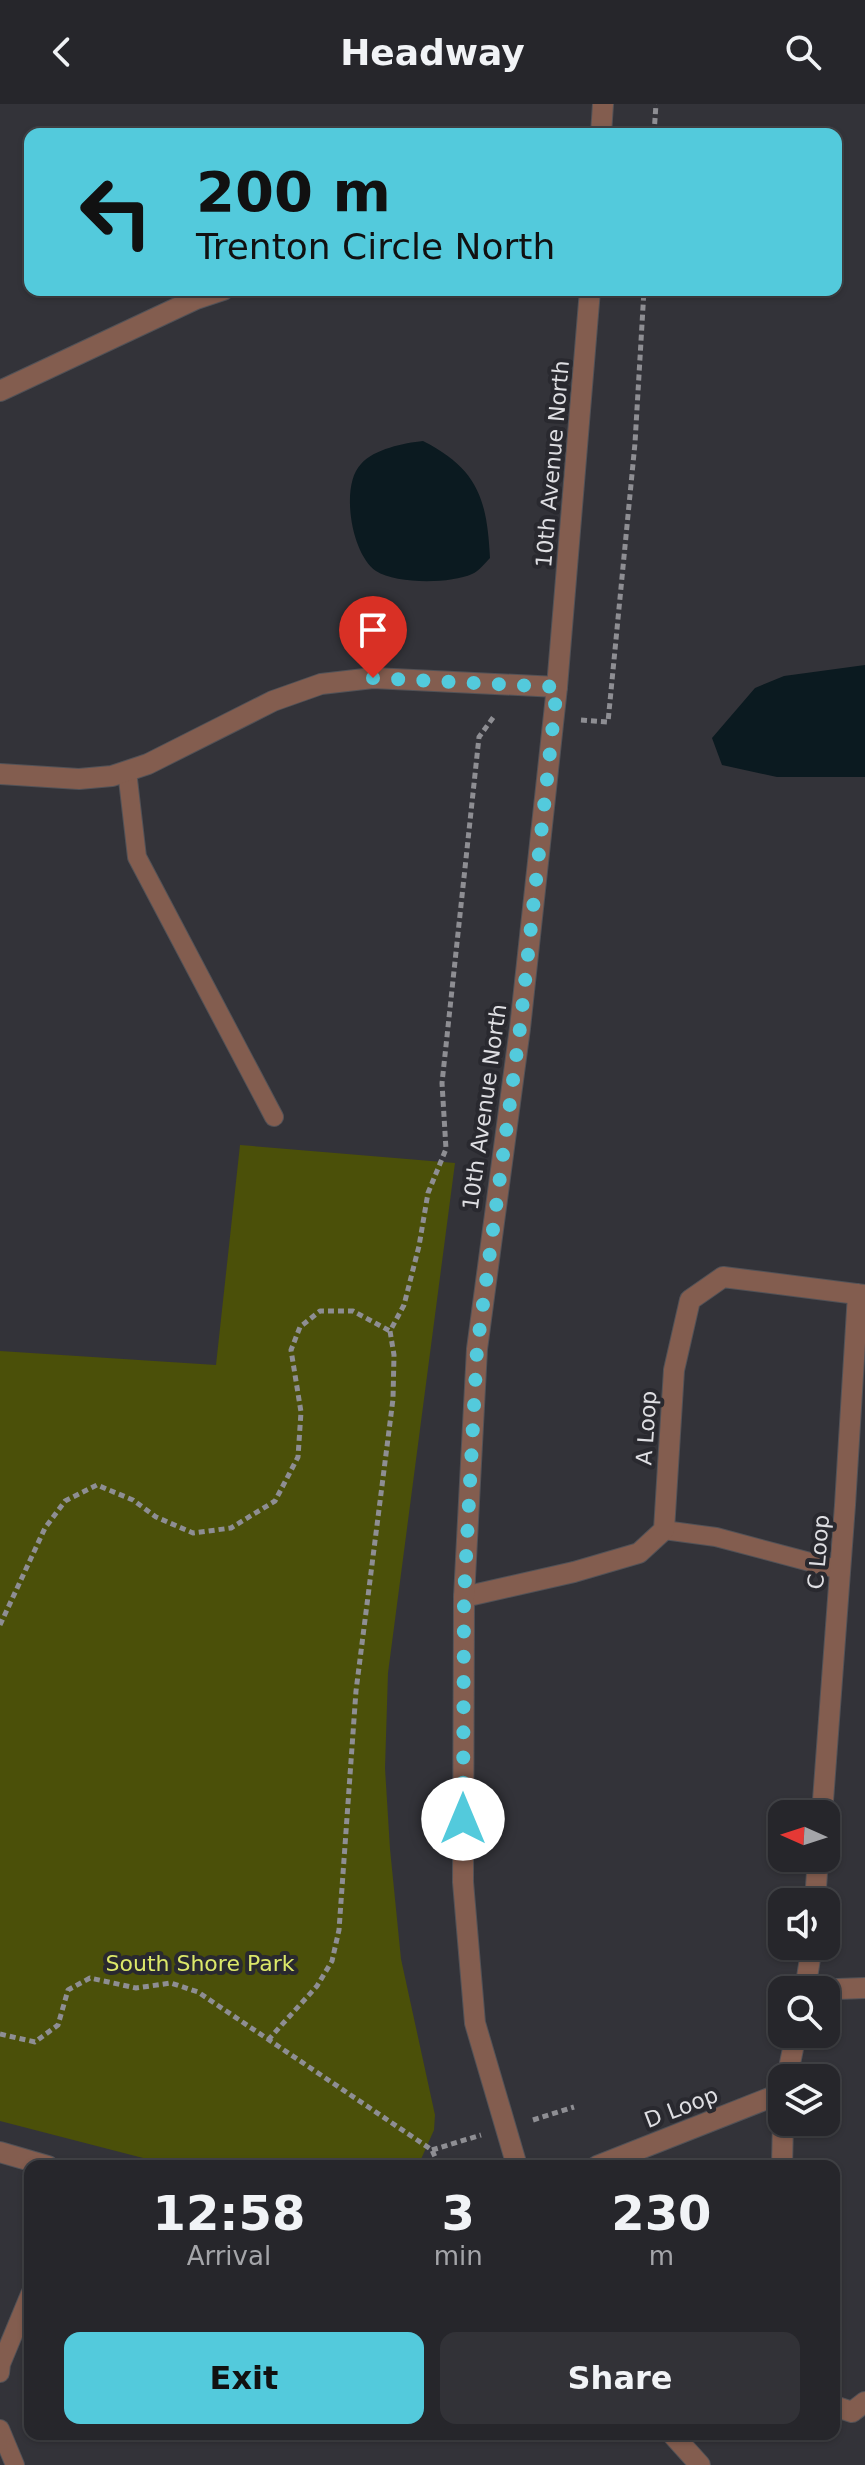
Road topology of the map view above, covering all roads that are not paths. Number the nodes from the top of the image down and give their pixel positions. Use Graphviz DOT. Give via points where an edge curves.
graph roads {
  1 [pos="603,104"];
  2 [pos="601,128"];
  3 [pos="205,296"];
  4 [pos="590,296"];
  5 [pos="0,391"];
  6 [pos="557,687"];
  7 [pos="127,771"];
  8 [pos="0,774"];
  9 [pos="274,1117"];
  10 [pos="861,1294"];
  11 [pos="664,1530"];
  12 [pos="840,1570"];
  13 [pos="464,1597"];
  14 [pos="823,1800"];
  15 [pos="865,1988"];
  16 [pos="840,1989"];
  17 [pos="768,2099"];
  18 [pos="783,2136"];
  19 [pos="0,2152"];
  20 [pos="27,2160"];
  21 [pos="515,2160"];
  22 [pos="612,2160"];
  23 [pos="782,2160"];
  24 [pos="24,2308"];
  25 [pos="0,2373"];
  26 [pos="865,2402"];
  27 [pos="840,2408"];
  28 [pos="0,2429"];
  29 [pos="677,2440"];
  30 [pos="15,2465"];
  31 [pos="700,2465"];
  1 -- 2 [label="street"];
  3 -- 5 [label="street"];
  4 -- 6 [label="street, 10th Avenue North"];
  6 -- 7 [label="street" via="373,678 321,684 273,701"];
  6 -- 13 [label="street, 10th Avenue North" via="520,1028 477,1349"];
  7 -- 8 [label="street" via="79,779"];
  7 -- 9 [label="lane" via="137,857"];
  10 -- 11 [label="street, A Loop" via="723,1277 690,1300 674,1370"];
  10 -- 12 [label="street, C Loop"];
  11 -- 12 [label="lane" via="716,1537"];
  11 -- 13 [label="street" via="639,1553"];
  12 -- 14 [label="street, C Loop"];
  13 -- 21 [label="street, 10th Avenue North" via="463,1882 475,2023"];
  15 -- 16 [label="street"];
  17 -- 22 [label="street, D Loop"];
  18 -- 23 [label="street"];
  19 -- 20 [label="street"];
  24 -- 25 [label="lane"];
  26 -- 27 [label="street" via="852,2412"];
  28 -- 30 [label="lane"];
  29 -- 31 [label="street"];
}
